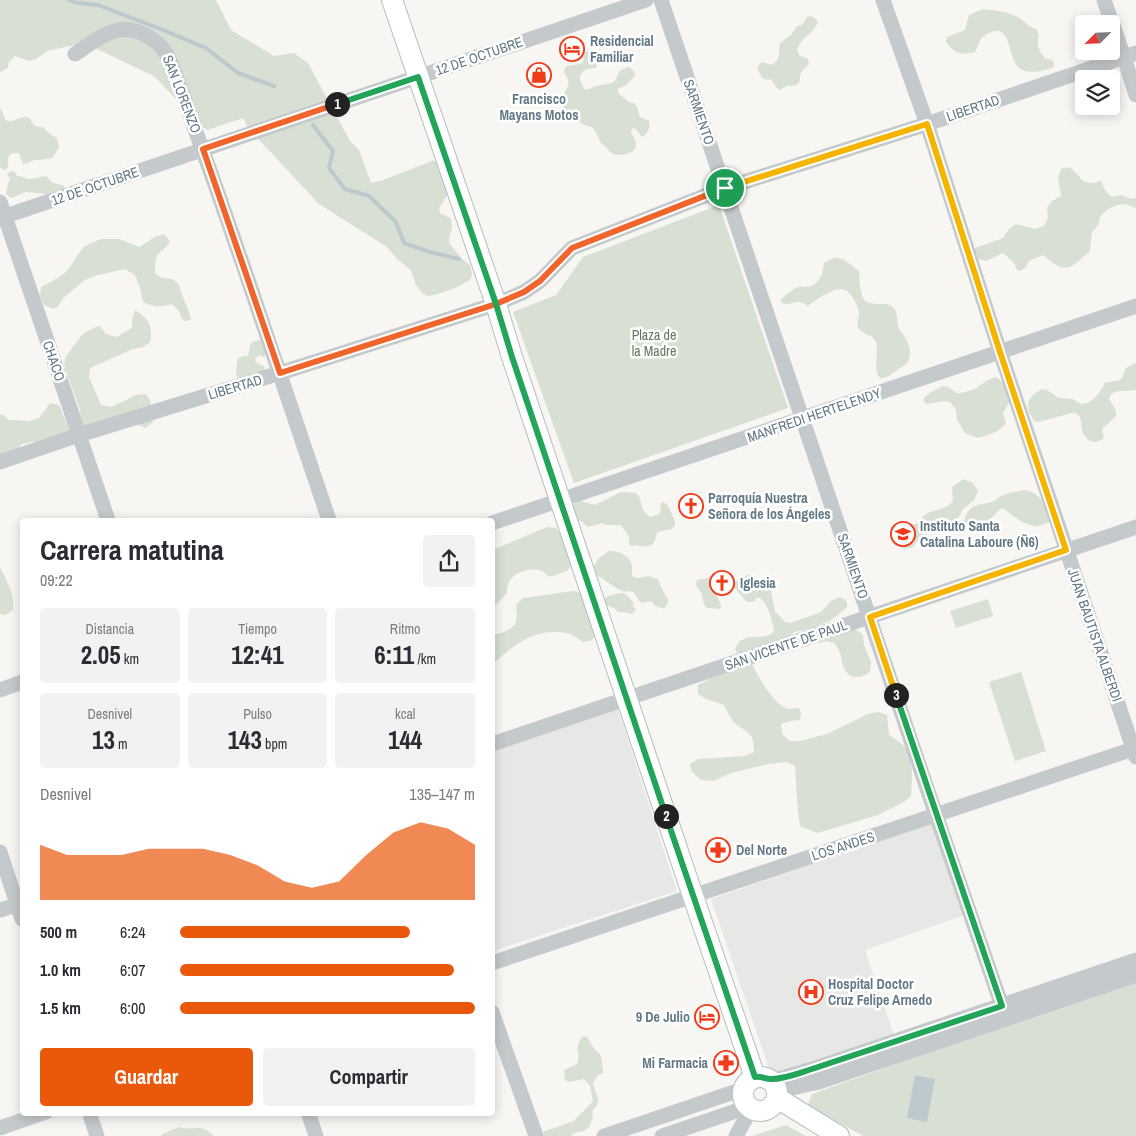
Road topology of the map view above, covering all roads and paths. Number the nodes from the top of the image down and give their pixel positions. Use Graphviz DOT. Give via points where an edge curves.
graph roads {
  1 [pos="392,0"];
  2 [pos="646,0"];
  3 [pos="662,0"];
  4 [pos="883,0"];
  5 [pos="1104,0"];
  6 [pos="76,54"];
  7 [pos="1130,55"];
  8 [pos="418,77"];
  9 [pos="1136,94"];
  10 [pos="927,124"];
  11 [pos="203,149"];
  12 [pos="725,188"];
  13 [pos="0,202"];
  14 [pos="2,217"];
  15 [pos="496,304"];
  16 [pos="1136,306"];
  17 [pos="1000,352"];
  18 [pos="280,373"];
  19 [pos="803,419"];
  20 [pos="79,435"];
  21 [pos="0,462"];
  22 [pos="560,501"];
  23 [pos="107,518"];
  24 [pos="328,518"];
  25 [pos="495,523"];
  26 [pos="1136,527"];
  27 [pos="1066,550"];
  28 [pos="870,617"];
  29 [pos="20,683"];
  30 [pos="0,690"];
  31 [pos="627,699"];
  32 [pos="495,743"];
  33 [pos="1135,751"];
  34 [pos="936,815"];
  35 [pos="0,852"];
  36 [pos="693,896"];
  37 [pos="20,904"];
  38 [pos="0,910"];
  39 [pos="1136,960"];
  40 [pos="495,962"];
  41 [pos="1136,975"];
  42 [pos="1005,1012"];
  43 [pos="495,1020"];
  44 [pos="760,1093"];
  45 [pos="34,1116"];
  46 [pos="90,1116"];
  47 [pos="309,1116"];
  48 [pos="0,1128"];
  49 [pos="97,1136"];
  50 [pos="316,1136"];
  51 [pos="536,1136"];
  52 [pos="604,1136"];
  53 [pos="662,1136"];
  54 [pos="736,1136"];
  55 [pos="839,1136"];
  1 -- 8 [label="main road"];
  2 -- 8 [label="street, 12 DE OCTUBRE"];
  3 -- 12 [label="street, SARMIENTO"];
  4 -- 10 [label="street, JUAN BAUTISTA ALBERDI"];
  5 -- 7 [label="street"];
  6 -- 11 [label="street, SAN LORENZO" via="107,33 128,28 155,41 167,53"];
  7 -- 9 [label="street"];
  7 -- 10 [label="street, LIBERTAD"];
  8 -- 11 [label="street, 12 DE OCTUBRE"];
  8 -- 15 [label="main road"];
  10 -- 12 [label="street, LIBERTAD"];
  10 -- 17 [label="street, JUAN BAUTISTA ALBERDI"];
  11 -- 14 [label="street, 12 DE OCTUBRE"];
  11 -- 18 [label="street, SAN LORENZO"];
  12 -- 15 [label="street, LIBERTAD" via="572,248 540,281"];
  12 -- 19 [label="street, SARMIENTO"];
  13 -- 14 [label="street, CHACO"];
  14 -- 20 [label="street, CHACO"];
  15 -- 18 [label="street, LIBERTAD"];
  15 -- 22 [label="main road"];
  16 -- 17 [label="street, MANFREDI HERTELENDY"];
  17 -- 19 [label="street, MANFREDI HERTELENDY"];
  17 -- 27 [label="street, JUAN BAUTISTA ALBERDI"];
  18 -- 20 [label="street, LIBERTAD"];
  18 -- 24 [label="street, SAN LORENZO"];
  19 -- 22 [label="street, MANFREDI HERTELENDY"];
  19 -- 28 [label="street, SARMIENTO"];
  20 -- 21 [label="street, LIBERTAD"];
  20 -- 23 [label="street, CHACO"];
  22 -- 25 [label="street, MANFREDI HERTELENDY"];
  22 -- 31 [label="main road"];
  26 -- 27 [label="street, SAN VICENTE DE PAUL"];
  27 -- 28 [label="street, SAN VICENTE DE PAUL"];
  27 -- 33 [label="street, JUAN BAUTISTA ALBERDI"];
  28 -- 31 [label="street, SAN VICENTE DE PAUL"];
  28 -- 34 [label="street, SARMIENTO"];
  29 -- 30 [label="street"];
  31 -- 32 [label="street, SAN VICENTE DE PAUL"];
  31 -- 36 [label="main road"];
  33 -- 34 [label="street, LOS ANDES"];
  34 -- 36 [label="street, LOS ANDES"];
  34 -- 42 [label="street, SARMIENTO"];
  35 -- 37 [label="street"];
  36 -- 40 [label="street, LOS ANDES"];
  36 -- 44 [label="main road"];
  37 -- 38 [label="street"];
  39 -- 42 [label="street"];
  41 -- 42 [label="street"];
  42 -- 44 [label="street" via="819,1082"];
  43 -- 51 [label="street"];
  44 -- 52 [label="street"];
  44 -- 53 [label="street" via="736,1111"];
  44 -- 54 [label="street"];
  44 -- 55 [label="main road"];
  45 -- 48 [label="street"];
  46 -- 49 [label="street"];
  47 -- 50 [label="street"];
}
